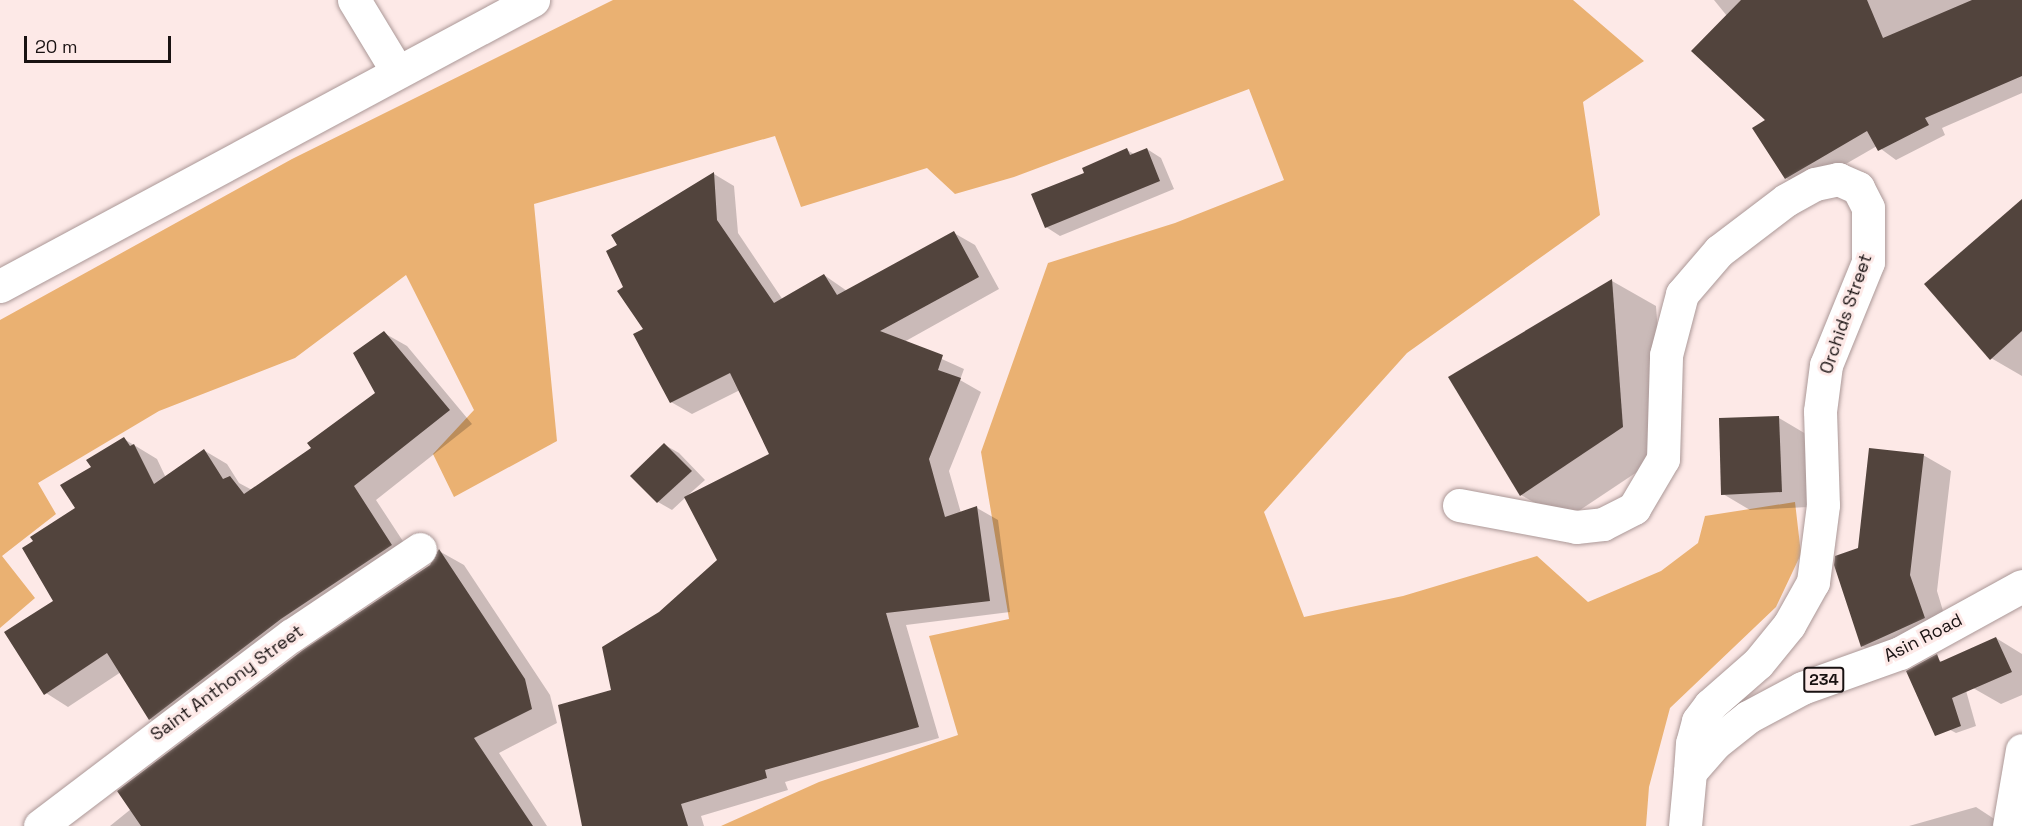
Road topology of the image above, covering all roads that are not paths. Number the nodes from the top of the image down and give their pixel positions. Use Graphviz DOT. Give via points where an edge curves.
graph roads {
  1 [pos="354,0"];
  2 [pos="533,0"];
  3 [pos="396,71"];
  4 [pos="0,286"];
  5 [pos="1459,505"];
  6 [pos="420,549"];
  7 [pos="2022,586"];
  8 [pos="2022,750"];
  9 [pos="1690,772"];
  10 [pos="40,826"];
  11 [pos="1685,826"];
  12 [pos="2010,826"];
  1 -- 3 [label="street"];
  2 -- 3 [label="street"];
  3 -- 4 [label="street"];
  5 -- 9 [label="street, Orchids Street" via="1576,526 1603,524 1634,508 1663,459 1666,355 1682,294 1719,251 1786,200 1815,184 1838,179 1858,188 1868,208 1868,262 1826,365 1820,411 1823,505 1813,582 1789,625 1758,663 1710,705 1698,721"];
  6 -- 10 [label="street, Saint Anthony Street" via="292,635"];
  7 -- 9 [label="street, Asin Road / 234" via="1900,653 1802,688 1748,717 1714,744"];
  8 -- 12 [label="street"];
  9 -- 11 [label="street"];
}
